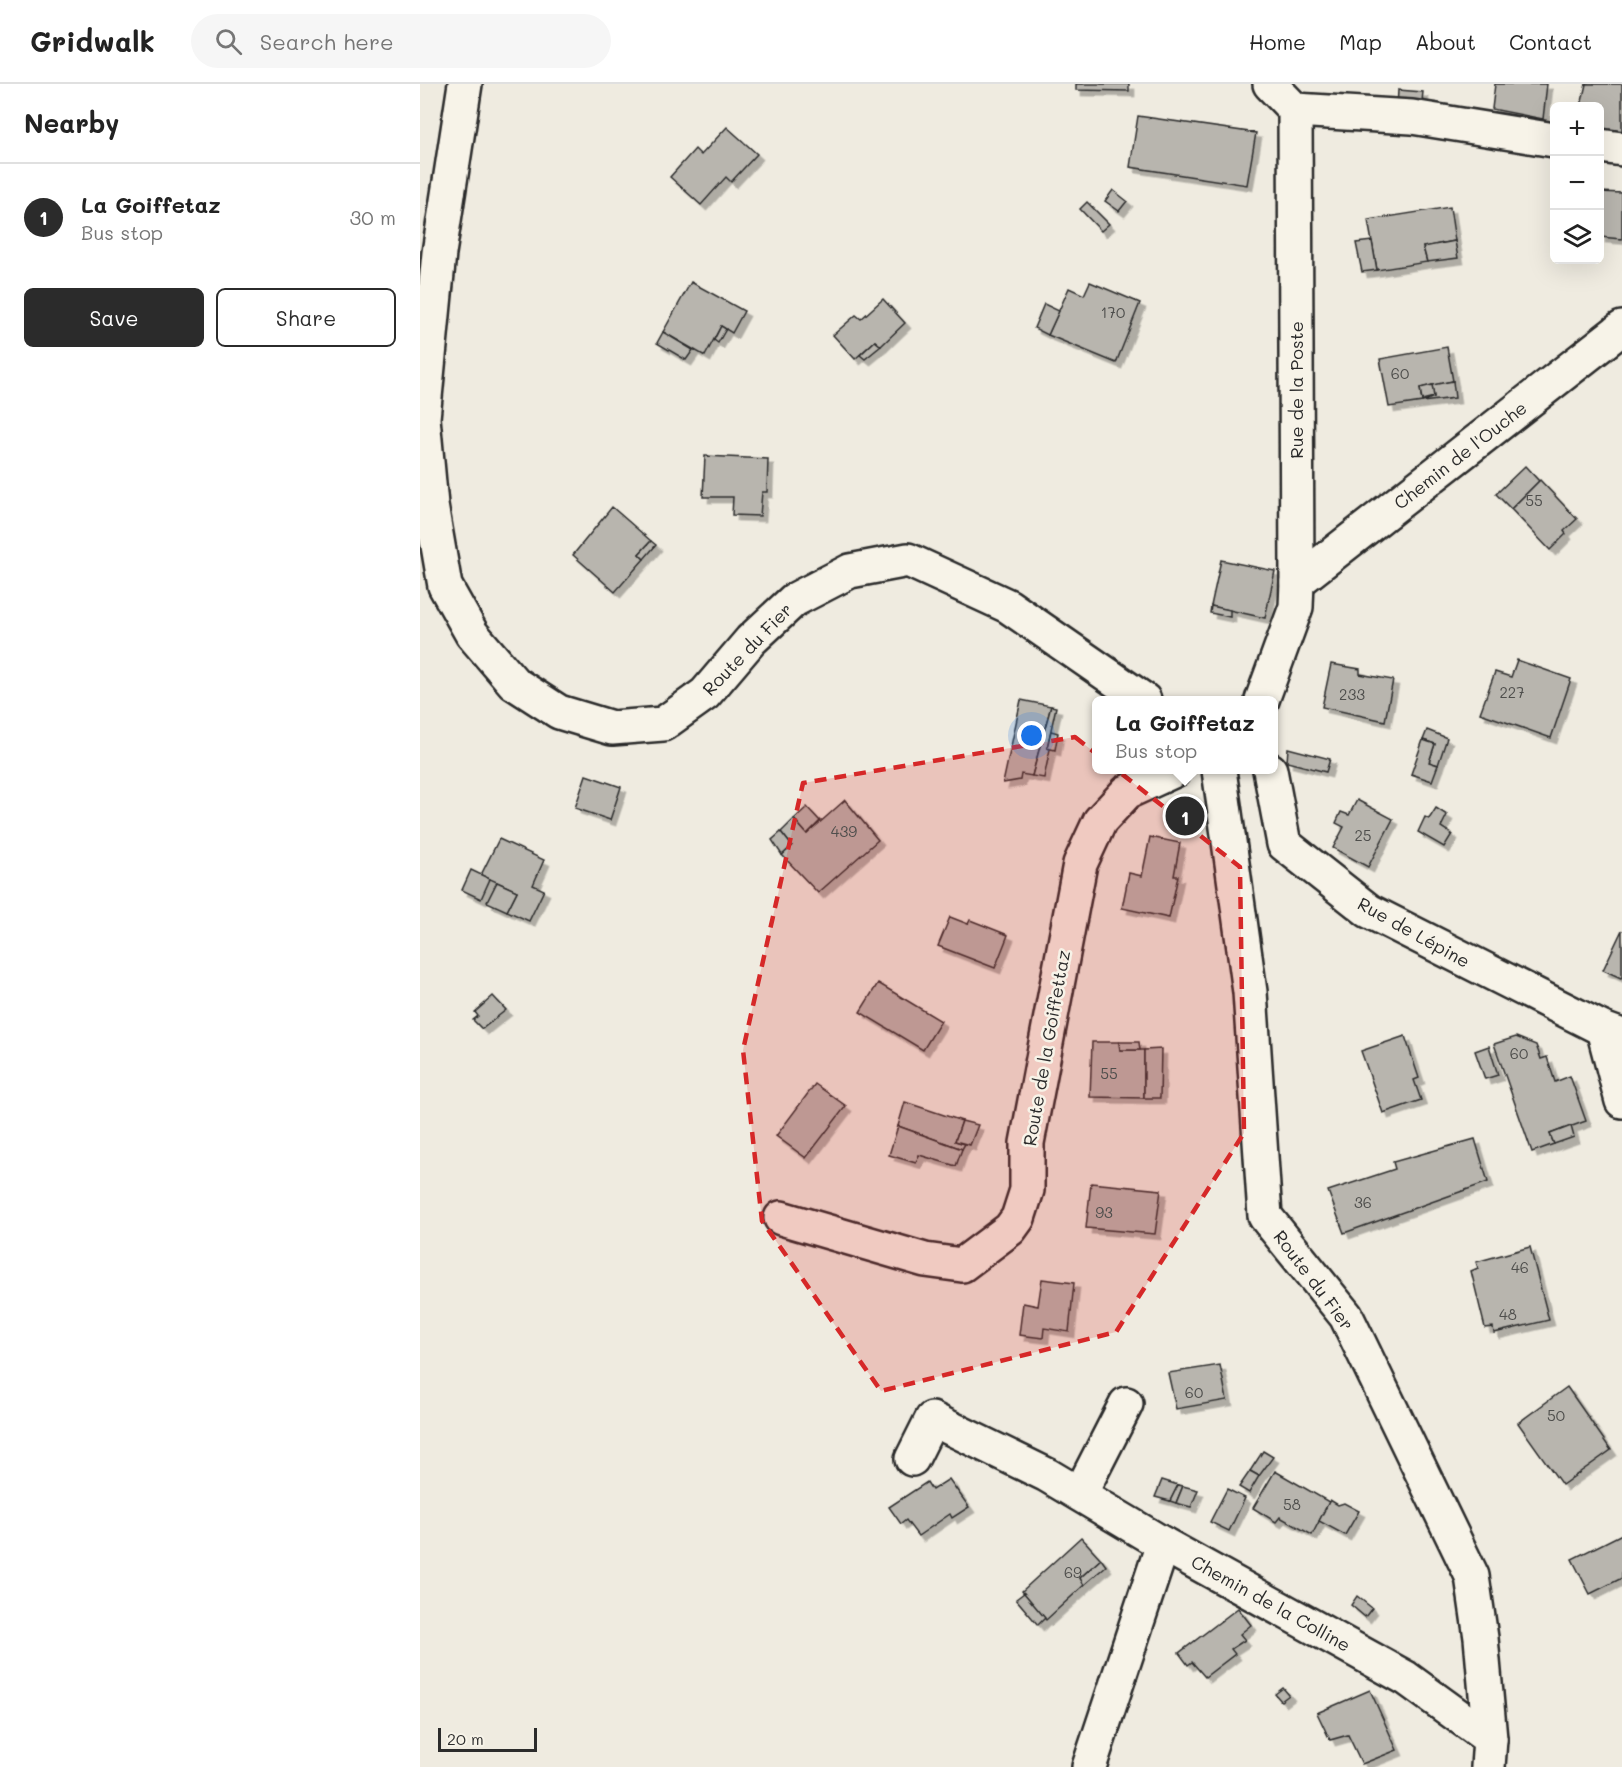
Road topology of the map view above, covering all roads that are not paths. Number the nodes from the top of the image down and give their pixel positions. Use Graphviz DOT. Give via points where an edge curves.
graph roads {
  1 [pos="465,84"];
  2 [pos="1270,84"];
  3 [pos="1295,110"];
  4 [pos="1550,139"];
  5 [pos="1604,147"];
  6 [pos="1622,149"];
  7 [pos="1622,328"];
  8 [pos="421,418"];
  9 [pos="1297,582"];
  10 [pos="1138,696"];
  11 [pos="1263,696"];
  12 [pos="1166,774"];
  13 [pos="1220,774"];
  14 [pos="1271,774"];
  15 [pos="1612,1032"];
  16 [pos="1622,1101"];
  17 [pos="781,1218"];
  18 [pos="1126,1404"];
  19 [pos="912,1459"];
  20 [pos="1080,1494"];
  21 [pos="1163,1544"];
  22 [pos="1489,1753"];
  23 [pos="1089,1767"];
  1 -- 8 [label="street, Route du Fier" via="439,253"];
  2 -- 3 [label="street"];
  3 -- 4 [label="street" via="1412,117"];
  3 -- 9 [label="street, Rue de la Poste"];
  5 -- 6 [label="street"];
  7 -- 9 [label="street, Chemin de l'Ouche"];
  8 -- 10 [label="street, Route du Fier" via="445,586 472,634 514,683 559,712 612,728 663,723 705,694 751,640 794,600 850,571 908,560 1008,606"];
  9 -- 11 [label="street, Rue de la Poste" via="1296,608"];
  12 -- 17 [label="street, Route de la Goiffettaz" via="1127,792 1100,821 1080,864 1027,1143 1028,1190 1010,1229 962,1265 925,1260"];
  13 -- 22 [label="street, Route du Fier" via="1250,992 1265,1216 1346,1316 1472,1576 1481,1638"];
  14 -- 15 [label="street, Rue de Lépine" via="1284,844 1369,911"];
  15 -- 16 [label="street"];
  18 -- 20 [label="street"];
  19 -- 20 [label="street, Chemin de la Colline" via="932,1419"];
  20 -- 21 [label="street, Chemin de la Colline"];
  21 -- 22 [label="street, Chemin de la Colline" via="1406,1678"];
  21 -- 23 [label="street"];
}
